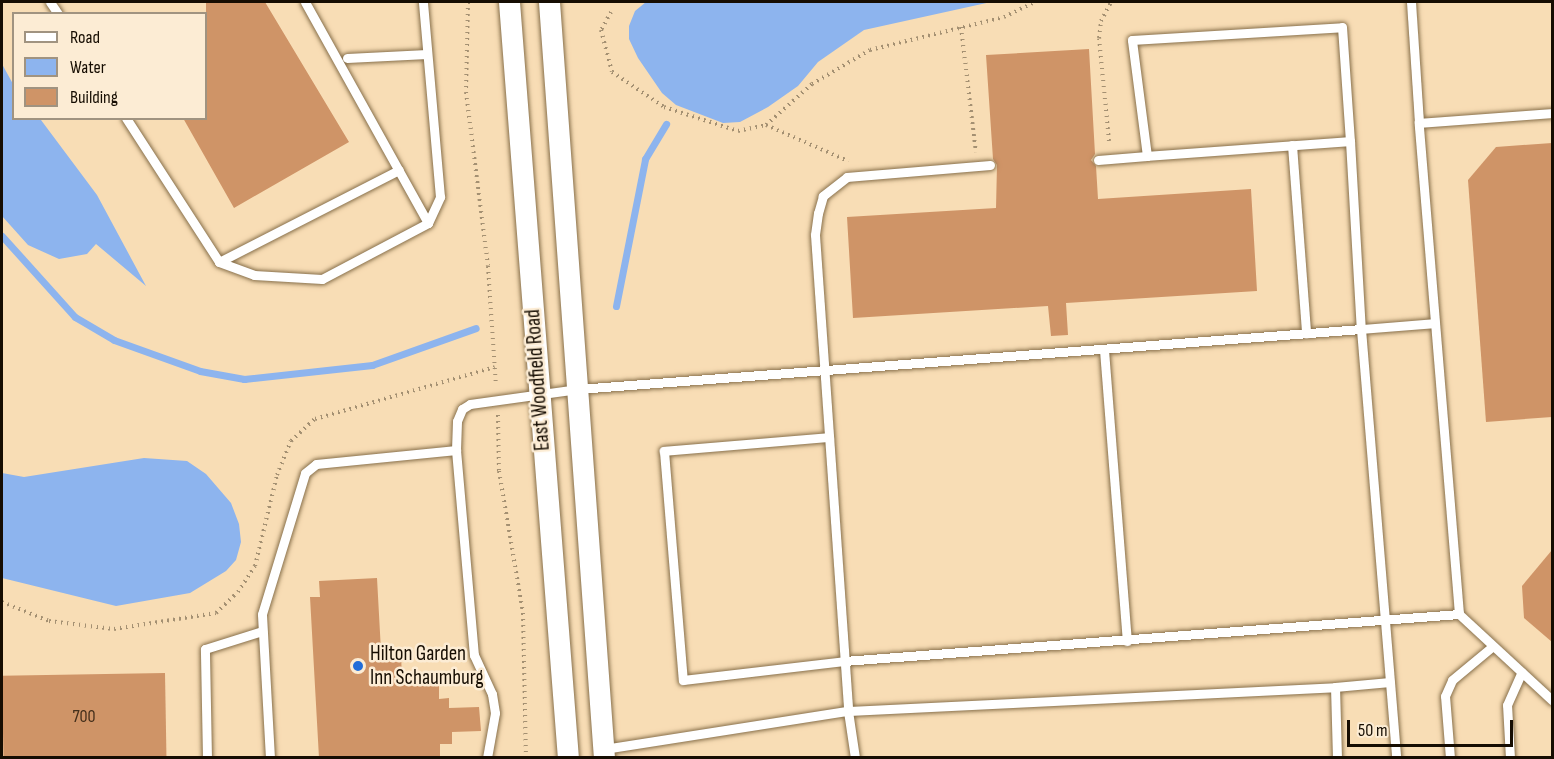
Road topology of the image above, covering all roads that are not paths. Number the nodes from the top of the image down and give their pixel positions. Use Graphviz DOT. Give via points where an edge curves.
graph roads {
  1 [pos="305,2"];
  2 [pos="423,2"];
  3 [pos="509,2"];
  4 [pos="549,2"];
  5 [pos="1411,2"];
  6 [pos="427,54"];
  7 [pos="347,58"];
  8 [pos="1552,112"];
  9 [pos="127,120"];
  10 [pos="1419,123"];
  11 [pos="1350,141"];
  12 [pos="1292,145"];
  13 [pos="1147,156"];
  14 [pos="1098,160"];
  15 [pos="990,165"];
  16 [pos="399,170"];
  17 [pos="428,223"];
  18 [pos="219,262"];
  19 [pos="1436,323"];
  20 [pos="1361,329"];
  21 [pos="1305,333"];
  22 [pos="1104,350"];
  23 [pos="825,372"];
  24 [pos="578,389"];
  25 [pos="539,394"];
  26 [pos="829,436"];
  27 [pos="456,450"];
  28 [pos="1459,614"];
  29 [pos="1385,621"];
  30 [pos="262,631"];
  31 [pos="1127,640"];
  32 [pos="1494,646"];
  33 [pos="844,661"];
  34 [pos="1522,672"];
  35 [pos="1390,682"];
  36 [pos="1335,687"];
  37 [pos="1552,700"];
  38 [pos="848,711"];
  39 [pos="604,753"];
  40 [pos="207,758"];
  41 [pos="270,758"];
  42 [pos="487,758"];
  43 [pos="568,758"];
  44 [pos="855,758"];
  45 [pos="1337,758"];
  46 [pos="1396,758"];
  47 [pos="1450,758"];
  48 [pos="1510,758"];
  1 -- 16 [label="lane"];
  2 -- 6 [label="lane"];
  3 -- 25 [label="street, East Woodfield Road"];
  4 -- 24 [label="street, East Woodfield Road"];
  5 -- 10 [label="lane"];
  6 -- 7 [label="lane"];
  6 -- 17 [label="lane" via="440,197"];
  8 -- 10 [label="lane"];
  9 -- 18 [label="lane"];
  10 -- 19 [label="lane"];
  11 -- 12 [label="lane"];
  11 -- 13 [label="lane" via="1342,27 1132,40"];
  11 -- 20 [label="lane"];
  12 -- 13 [label="lane"];
  12 -- 21 [label="lane"];
  13 -- 14 [label="lane"];
  15 -- 23 [label="lane" via="847,177 823,196 815,235"];
  16 -- 17 [label="lane"];
  16 -- 18 [label="lane"];
  17 -- 18 [label="lane" via="322,279 254,275"];
  19 -- 20 [label="lane"];
  19 -- 28 [label="lane"];
  20 -- 21 [label="lane"];
  20 -- 29 [label="lane"];
  21 -- 22 [label="lane"];
  22 -- 23 [label="lane"];
  22 -- 31 [label="lane"];
  23 -- 24 [label="lane"];
  23 -- 26 [label="lane"];
  24 -- 25 [label="lane"];
  24 -- 39 [label="street, East Woodfield Road"];
  25 -- 27 [label="lane" via="497,399 462,409 457,421"];
  25 -- 43 [label="street, East Woodfield Road"];
  26 -- 33 [label="lane"];
  26 -- 33 [label="lane" via="664,451 683,680"];
  27 -- 30 [label="lane" via="325,463 305,473 262,614"];
  27 -- 42 [label="lane" via="474,655 492,694 495,713"];
  28 -- 29 [label="lane"];
  28 -- 32 [label="lane"];
  29 -- 31 [label="lane"];
  29 -- 35 [label="lane"];
  30 -- 40 [label="lane" via="205,649"];
  30 -- 41 [label="lane"];
  31 -- 33 [label="lane"];
  32 -- 34 [label="lane"];
  32 -- 47 [label="lane" via="1452,680 1445,696"];
  33 -- 38 [label="lane"];
  34 -- 37 [label="lane"];
  34 -- 48 [label="lane" via="1507,705"];
  35 -- 36 [label="lane"];
  35 -- 46 [label="lane"];
  36 -- 38 [label="lane"];
  36 -- 45 [label="lane"];
  38 -- 39 [label="lane"];
  38 -- 44 [label="lane"];
}
